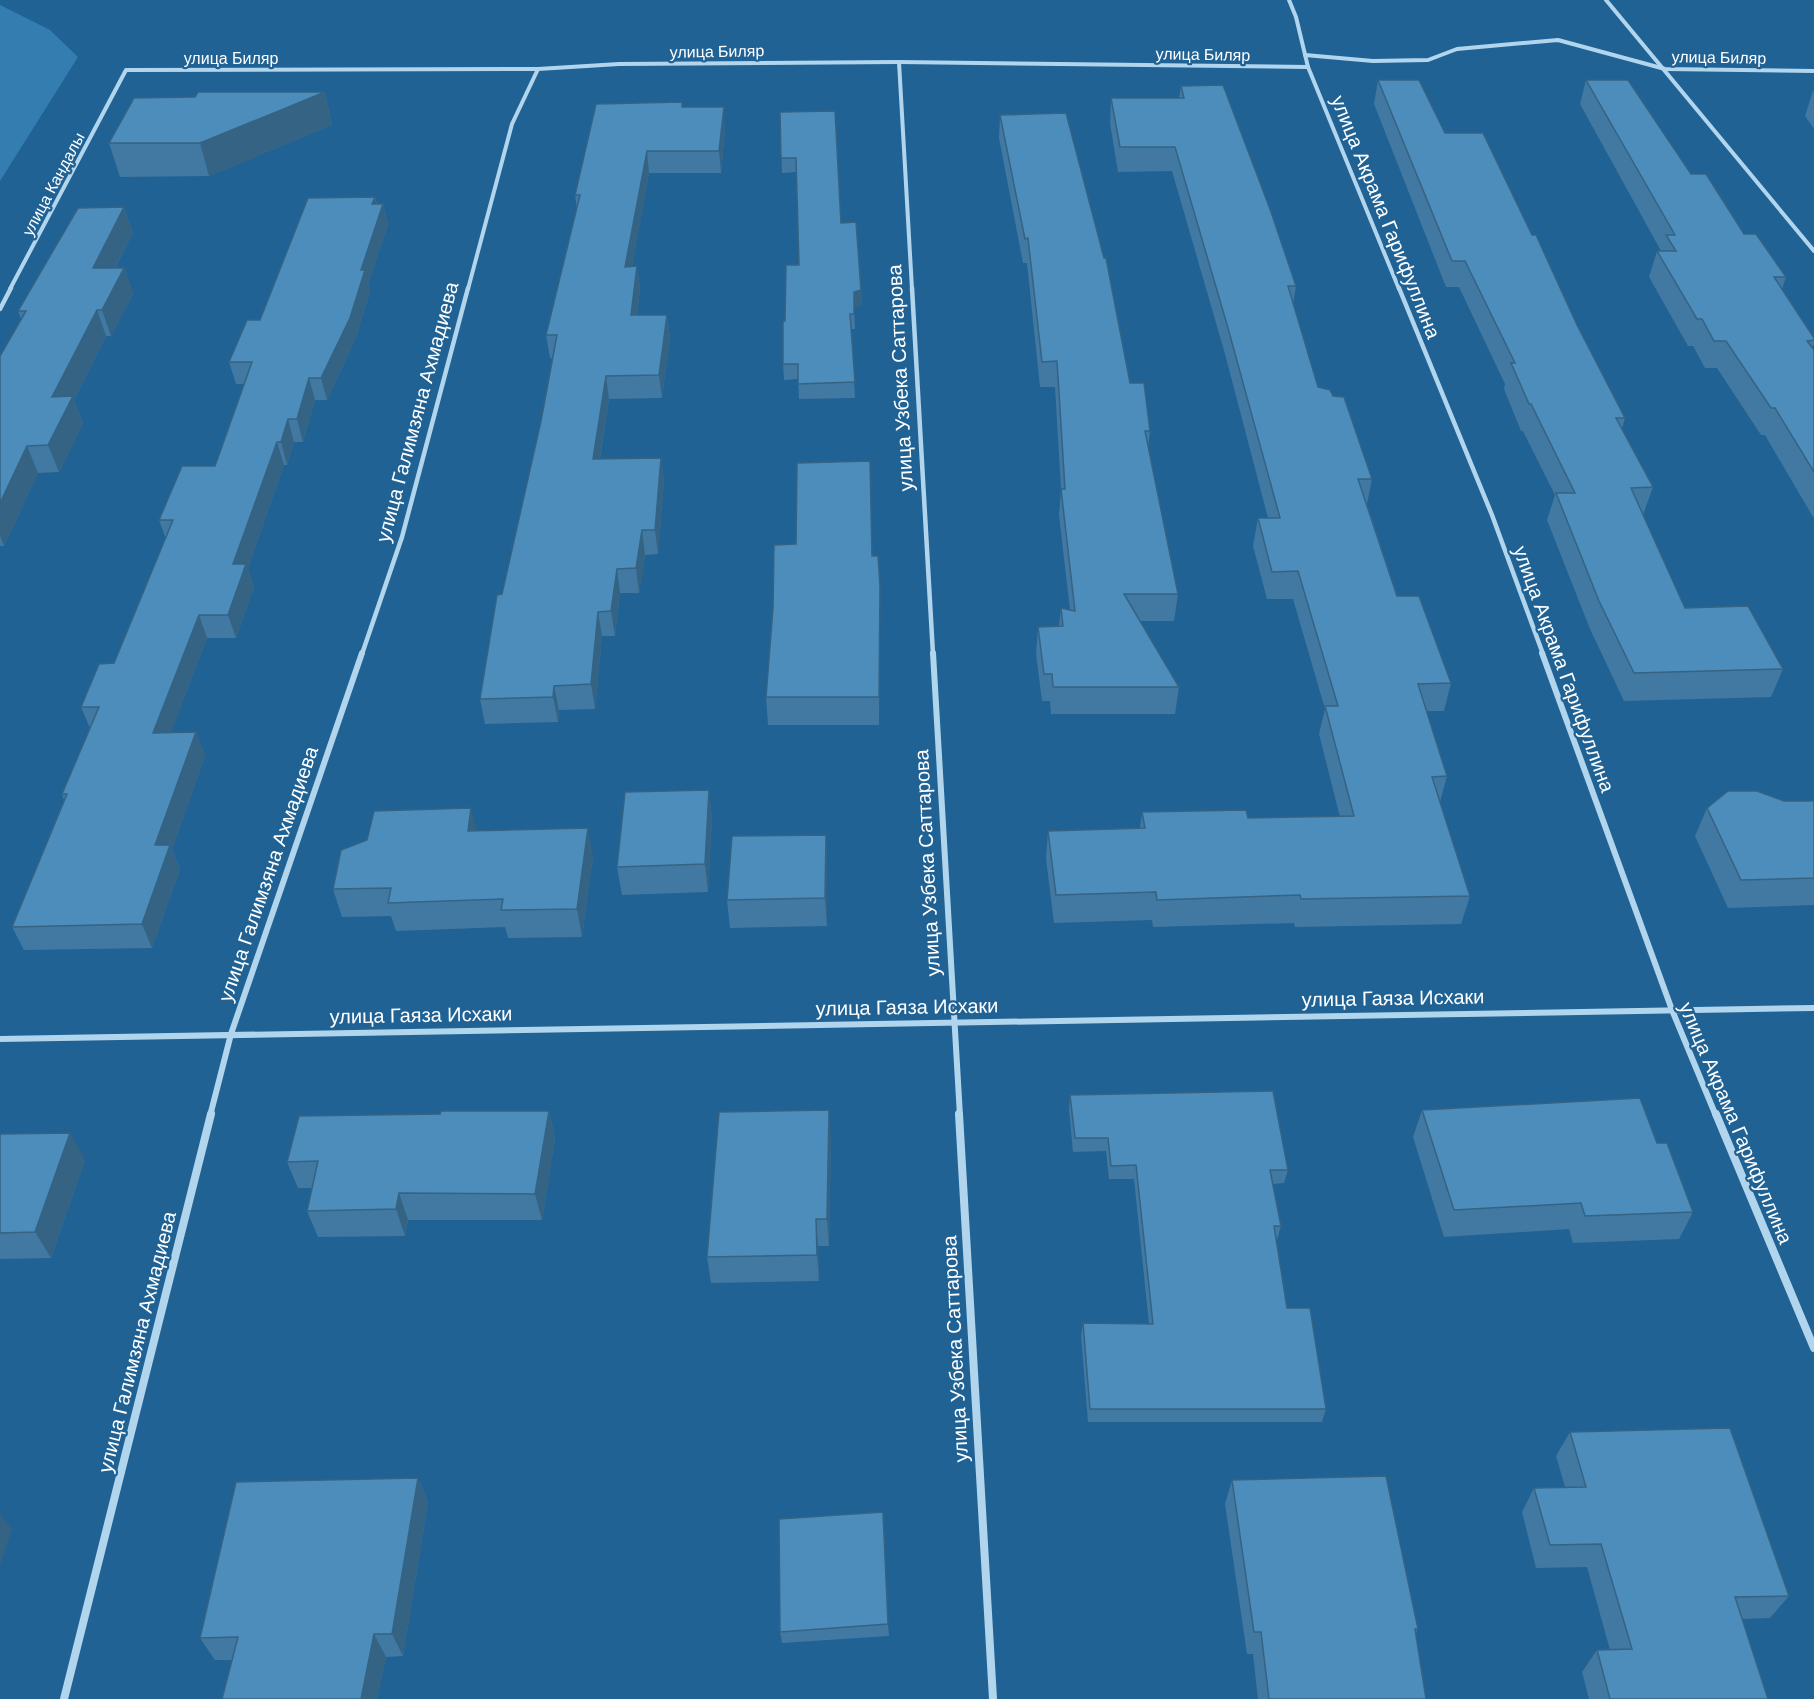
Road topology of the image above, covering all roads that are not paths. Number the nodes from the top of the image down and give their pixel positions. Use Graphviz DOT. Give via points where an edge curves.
graph roads {
  1 [pos="1289,0"];
  2 [pos="1606,0"];
  3 [pos="1305,55"];
  4 [pos="899,62"];
  5 [pos="1308,67"];
  6 [pos="538,69"];
  7 [pos="1665,69"];
  8 [pos="126,70"];
  9 [pos="1814,71"];
  10 [pos="1814,251"];
  11 [pos="0,309"];
  12 [pos="1814,1008"];
  13 [pos="1672,1010"];
  14 [pos="953,1022"];
  15 [pos="231,1034"];
  16 [pos="0,1039"];
  17 [pos="1814,1348"];
  18 [pos="64,1699"];
  19 [pos="993,1699"];
  1 -- 3 [label="street, улица Акрама Гарифуллина"];
  2 -- 7 [label="street"];
  3 -- 5 [label="street, улица Акрама Гарифуллина"];
  3 -- 7 [label="street, улица Биляр" via="1373,61 1428,60 1457,49 1558,40"];
  4 -- 5 [label="street, улица Биляр"];
  4 -- 6 [label="street, улица Биляр" via="619,64"];
  4 -- 14 [label="street, улица Узбека Саттарова"];
  5 -- 13 [label="street, улица Акрама Гарифуллина" via="1492,514"];
  6 -- 8 [label="street, улица Биляр"];
  6 -- 15 [label="street, улица Галимзяна Ахмадиева" via="512,124 402,537"];
  7 -- 9 [label="street, улица Биляр"];
  7 -- 10 [label="street"];
  8 -- 11 [label="street, улица Кандалы"];
  12 -- 13 [label="street, улица Гаяза Исхаки"];
  13 -- 14 [label="street, улица Гаяза Исхаки"];
  13 -- 17 [label="street, улица Акрама Гарифуллина"];
  14 -- 15 [label="street, улица Гаяза Исхаки"];
  14 -- 19 [label="street, улица Узбека Саттарова"];
  15 -- 16 [label="street, улица Гаяза Исхаки"];
  15 -- 18 [label="street, улица Галимзяна Ахмадиева"];
}
